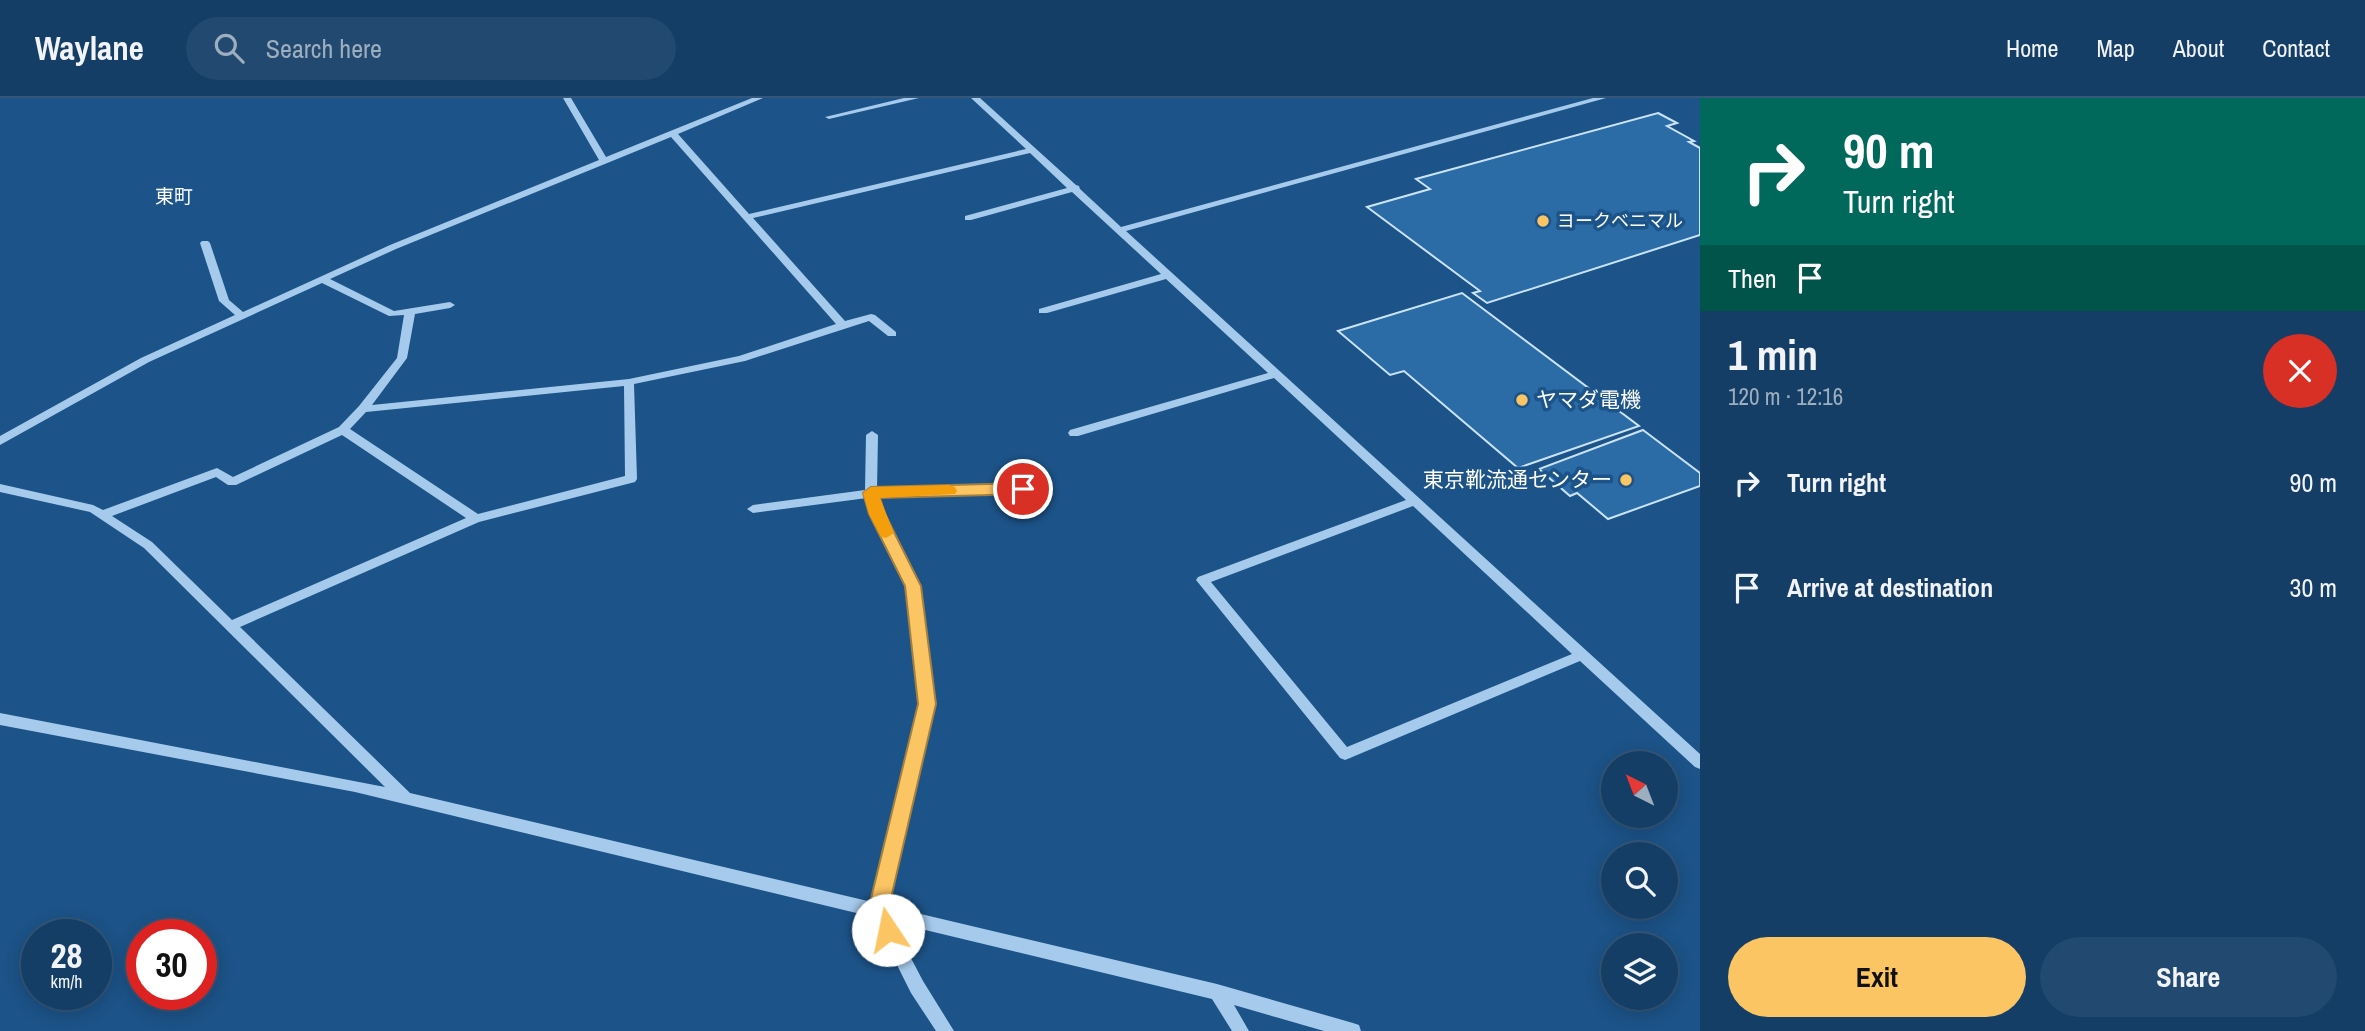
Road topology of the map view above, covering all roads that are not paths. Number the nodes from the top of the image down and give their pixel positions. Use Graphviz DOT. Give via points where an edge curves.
graph roads {
  1 [pos="567,98"];
  2 [pos="759,98"];
  3 [pos="915,98"];
  4 [pos="975,98"];
  5 [pos="1602,98"];
  6 [pos="829,117"];
  7 [pos="672,133"];
  8 [pos="1033,150"];
  9 [pos="604,161"];
  10 [pos="1076,188"];
  11 [pos="747,217"];
  12 [pos="968,218"];
  13 [pos="1121,230"];
  14 [pos="205,243"];
  15 [pos="1170,275"];
  16 [pos="322,279"];
  17 [pos="450,305"];
  18 [pos="1042,311"];
  19 [pos="410,312"];
  20 [pos="242,316"];
  21 [pos="844,325"];
  22 [pos="892,334"];
  23 [pos="1277,374"];
  24 [pos="629,382"];
  25 [pos="363,409"];
  26 [pos="343,430"];
  27 [pos="1074,433"];
  28 [pos="872,435"];
  29 [pos="0,441"];
  30 [pos="0,488"];
  31 [pos="1023,489"];
  32 [pos="871,493"];
  33 [pos="1415,501"];
  34 [pos="754,509"];
  35 [pos="102,515"];
  36 [pos="476,519"];
  37 [pos="230,625"];
  38 [pos="1581,655"];
  39 [pos="0,719"];
  40 [pos="1700,763"];
  41 [pos="406,798"];
  42 [pos="878,911"];
  43 [pos="1217,992"];
  44 [pos="946,1031"];
  45 [pos="1241,1031"];
  46 [pos="1353,1031"];
  1 -- 9 [label="street"];
  2 -- 7 [label="street"];
  3 -- 6 [label="street"];
  4 -- 8 [label="street"];
  5 -- 13 [label="street"];
  7 -- 9 [label="street"];
  7 -- 11 [label="street"];
  8 -- 10 [label="street"];
  8 -- 11 [label="street"];
  9 -- 16 [label="street"];
  10 -- 12 [label="street"];
  10 -- 13 [label="street"];
  11 -- 21 [label="street"];
  13 -- 15 [label="street"];
  14 -- 20 [label="street" via="224,301"];
  15 -- 18 [label="street"];
  15 -- 23 [label="street"];
  16 -- 19 [label="street" via="393,314"];
  16 -- 20 [label="street"];
  17 -- 19 [label="street"];
  19 -- 25 [label="street" via="402,358"];
  20 -- 29 [label="street" via="145,360"];
  21 -- 22 [label="street" via="871,317"];
  21 -- 24 [label="street" via="741,359"];
  23 -- 27 [label="street"];
  23 -- 33 [label="street"];
  24 -- 25 [label="street"];
  24 -- 36 [label="street" via="631,479"];
  25 -- 26 [label="street"];
  26 -- 35 [label="street" via="232,482 217,472"];
  26 -- 36 [label="street"];
  28 -- 32 [label="street"];
  30 -- 35 [label="street"];
  31 -- 32 [label="street"];
  32 -- 34 [label="street"];
  32 -- 42 [label="street" via="913,586 927,704"];
  33 -- 38 [label="street"];
  33 -- 38 [label="street" via="1202,580 1345,754"];
  35 -- 37 [label="street" via="148,545"];
  36 -- 37 [label="street"];
  37 -- 41 [label="street"];
  38 -- 40 [label="street"];
  39 -- 41 [label="street"];
  41 -- 42 [label="street"];
  42 -- 43 [label="street"];
  42 -- 44 [label="street" via="917,987"];
  43 -- 45 [label="street"];
  43 -- 46 [label="street"];
}
